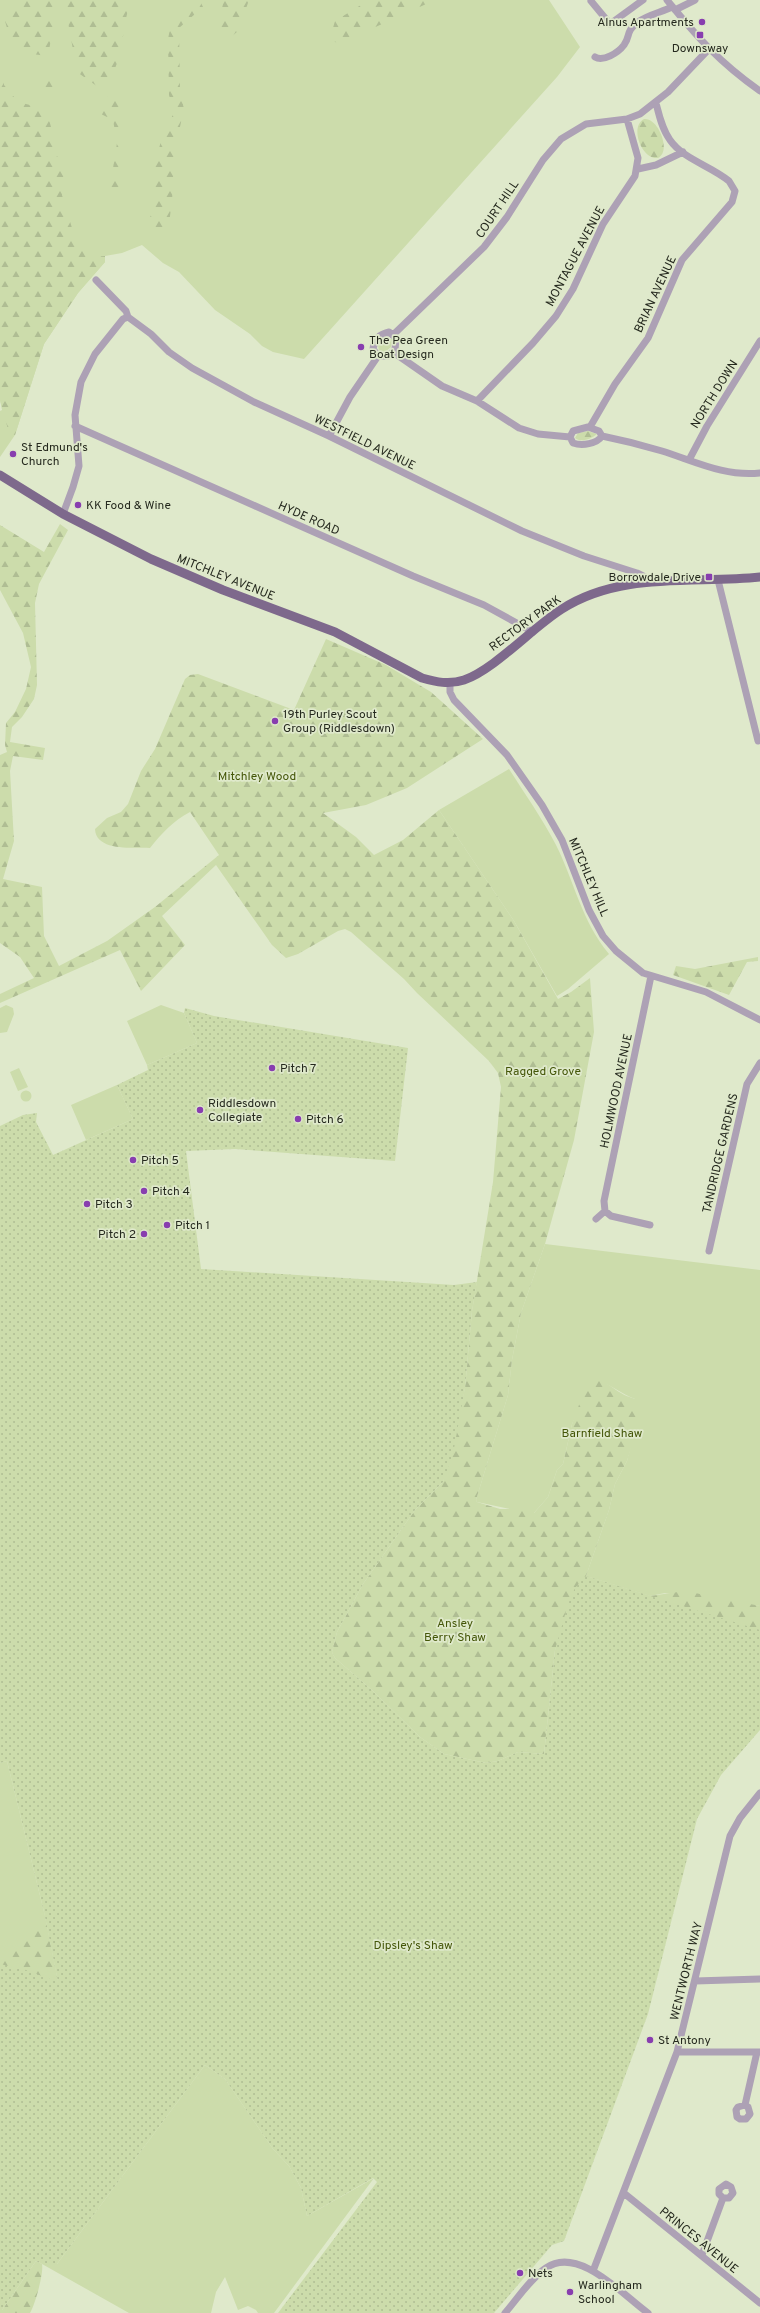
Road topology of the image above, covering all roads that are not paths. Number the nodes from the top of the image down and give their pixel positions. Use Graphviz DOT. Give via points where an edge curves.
graph roads {
  1 [pos="591,0"];
  2 [pos="643,0"];
  3 [pos="667,0"];
  4 [pos="695,0"];
  5 [pos="673,8"];
  6 [pos="708,50"];
  7 [pos="595,57"];
  8 [pos="760,91"];
  9 [pos="656,103"];
  10 [pos="627,119"];
  11 [pos="683,152"];
  12 [pos="638,168"];
  13 [pos="96,280"];
  14 [pos="128,317"];
  15 [pos="394,334"];
  16 [pos="760,341"];
  17 [pos="393,352"];
  18 [pos="378,356"];
  19 [pos="477,401"];
  20 [pos="75,426"];
  21 [pos="590,427"];
  22 [pos="329,436"];
  23 [pos="602,436"];
  24 [pos="570,437"];
  25 [pos="689,460"];
  26 [pos="760,472"];
  27 [pos="0,475"];
  28 [pos="63,514"];
  29 [pos="760,577"];
  30 [pos="718,580"];
  31 [pos="651,582"];
  32 [pos="533,632"];
  33 [pos="450,683"];
  34 [pos="758,741"];
  35 [pos="651,976"];
  36 [pos="760,1020"];
  37 [pos="760,1063"];
  38 [pos="605,1211"];
  39 [pos="596,1219"];
  40 [pos="650,1225"];
  41 [pos="709,1251"];
  42 [pos="760,1793"];
  43 [pos="760,1979"];
  44 [pos="695,1980"];
  45 [pos="677,2052"];
  46 [pos="759,2052"];
  47 [pos="745,2105"];
  48 [pos="625,2194"];
  49 [pos="724,2198"];
  50 [pos="702,2256"];
  51 [pos="593,2271"];
  52 [pos="760,2303"];
  53 [pos="505,2313"];
  54 [pos="648,2313"];
  1 -- 2 [label="street" via="610,24"];
  3 -- 5 [label="street"];
  4 -- 5 [label="street"];
  5 -- 6 [label="street"];
  5 -- 7 [label="street" via="640,21 629,30 623,46 605,59 599,60"];
  6 -- 8 [label="street"];
  6 -- 9 [label="street, COURT HILL"];
  9 -- 10 [label="street, COURT HILL"];
  9 -- 11 [label="street" via="668,136"];
  10 -- 12 [label="street" via="638,158"];
  10 -- 15 [label="street, COURT HILL" via="586,124 561,139 543,160 484,247"];
  11 -- 12 [label="street" via="656,165"];
  11 -- 21 [label="street, BRIAN AVENUE" via="731,182 735,190 734,198 682,260 651,333 610,391"];
  12 -- 19 [label="street, MONTAGUE AVENUE" via="603,224 573,289 556,316 533,344"];
  13 -- 14 [label="street, WESTFIELD AVENUE" via="126,311"];
  14 -- 20 [label="street" via="123,319 87,366 77,399"];
  14 -- 22 [label="street, WESTFIELD AVENUE" via="192,368 254,402"];
  15 -- 17 [label="street" via="397,342"];
  15 -- 18 [label="street, COURT HILL" via="385,333 376,339 373,349"];
  16 -- 25 [label="street, NORTH DOWN"];
  17 -- 18 [label="street" via="385,357"];
  17 -- 19 [label="street" via="442,386"];
  18 -- 22 [label="street" via="350,397"];
  19 -- 24 [label="street" via="509,423 528,432"];
  20 -- 28 [label="street" via="79,466"];
  20 -- 32 [label="street, HYDE ROAD" via="484,605"];
  21 -- 23 [label="street" via="599,431"];
  21 -- 24 [label="street" via="573,431"];
  22 -- 31 [label="street, WESTFIELD AVENUE" via="522,531 584,556 637,573"];
  23 -- 24 [label="street" via="580,445 573,443"];
  23 -- 25 [label="street"];
  25 -- 26 [label="street" via="730,472"];
  27 -- 28 [label="main road, MITCHLEY AVENUE"];
  28 -- 33 [label="main road, MITCHLEY AVENUE" via="151,559 216,588 335,632 422,678"];
  29 -- 30 [label="main road, RECTORY PARK"];
  30 -- 31 [label="main road, RECTORY PARK"];
  30 -- 34 [label="street"];
  31 -- 32 [label="main road, RECTORY PARK" via="621,585 594,594 562,608"];
  32 -- 33 [label="main road, RECTORY PARK" via="484,669 464,680"];
  33 -- 35 [label="street, MITCHLEY HILL" via="450,692 454,700 507,755 542,805 562,840 589,910 603,936 625,960"];
  35 -- 36 [label="street, MITCHLEY HILL" via="706,992"];
  35 -- 38 [label="street, HOLMWOOD AVENUE" via="604,1201"];
  37 -- 41 [label="street, TANDRIDGE GARDENS" via="747,1084"];
  38 -- 39 [label="street"];
  38 -- 40 [label="street" via="611,1216"];
  42 -- 44 [label="street, WENTWORTH WAY" via="740,1818 730,1836"];
  43 -- 44 [label="street"];
  44 -- 45 [label="street, WENTWORTH WAY"];
  45 -- 46 [label="street"];
  45 -- 48 [label="street, WENTWORTH WAY"];
  46 -- 47 [label="street"];
  48 -- 50 [label="street, PRINCES AVENUE"];
  48 -- 51 [label="street, WENTWORTH WAY"];
  49 -- 50 [label="street"];
  50 -- 52 [label="street, PRINCES AVENUE"];
  51 -- 53 [label="street" via="569,2261 548,2266"];
  51 -- 54 [label="street"];
}
